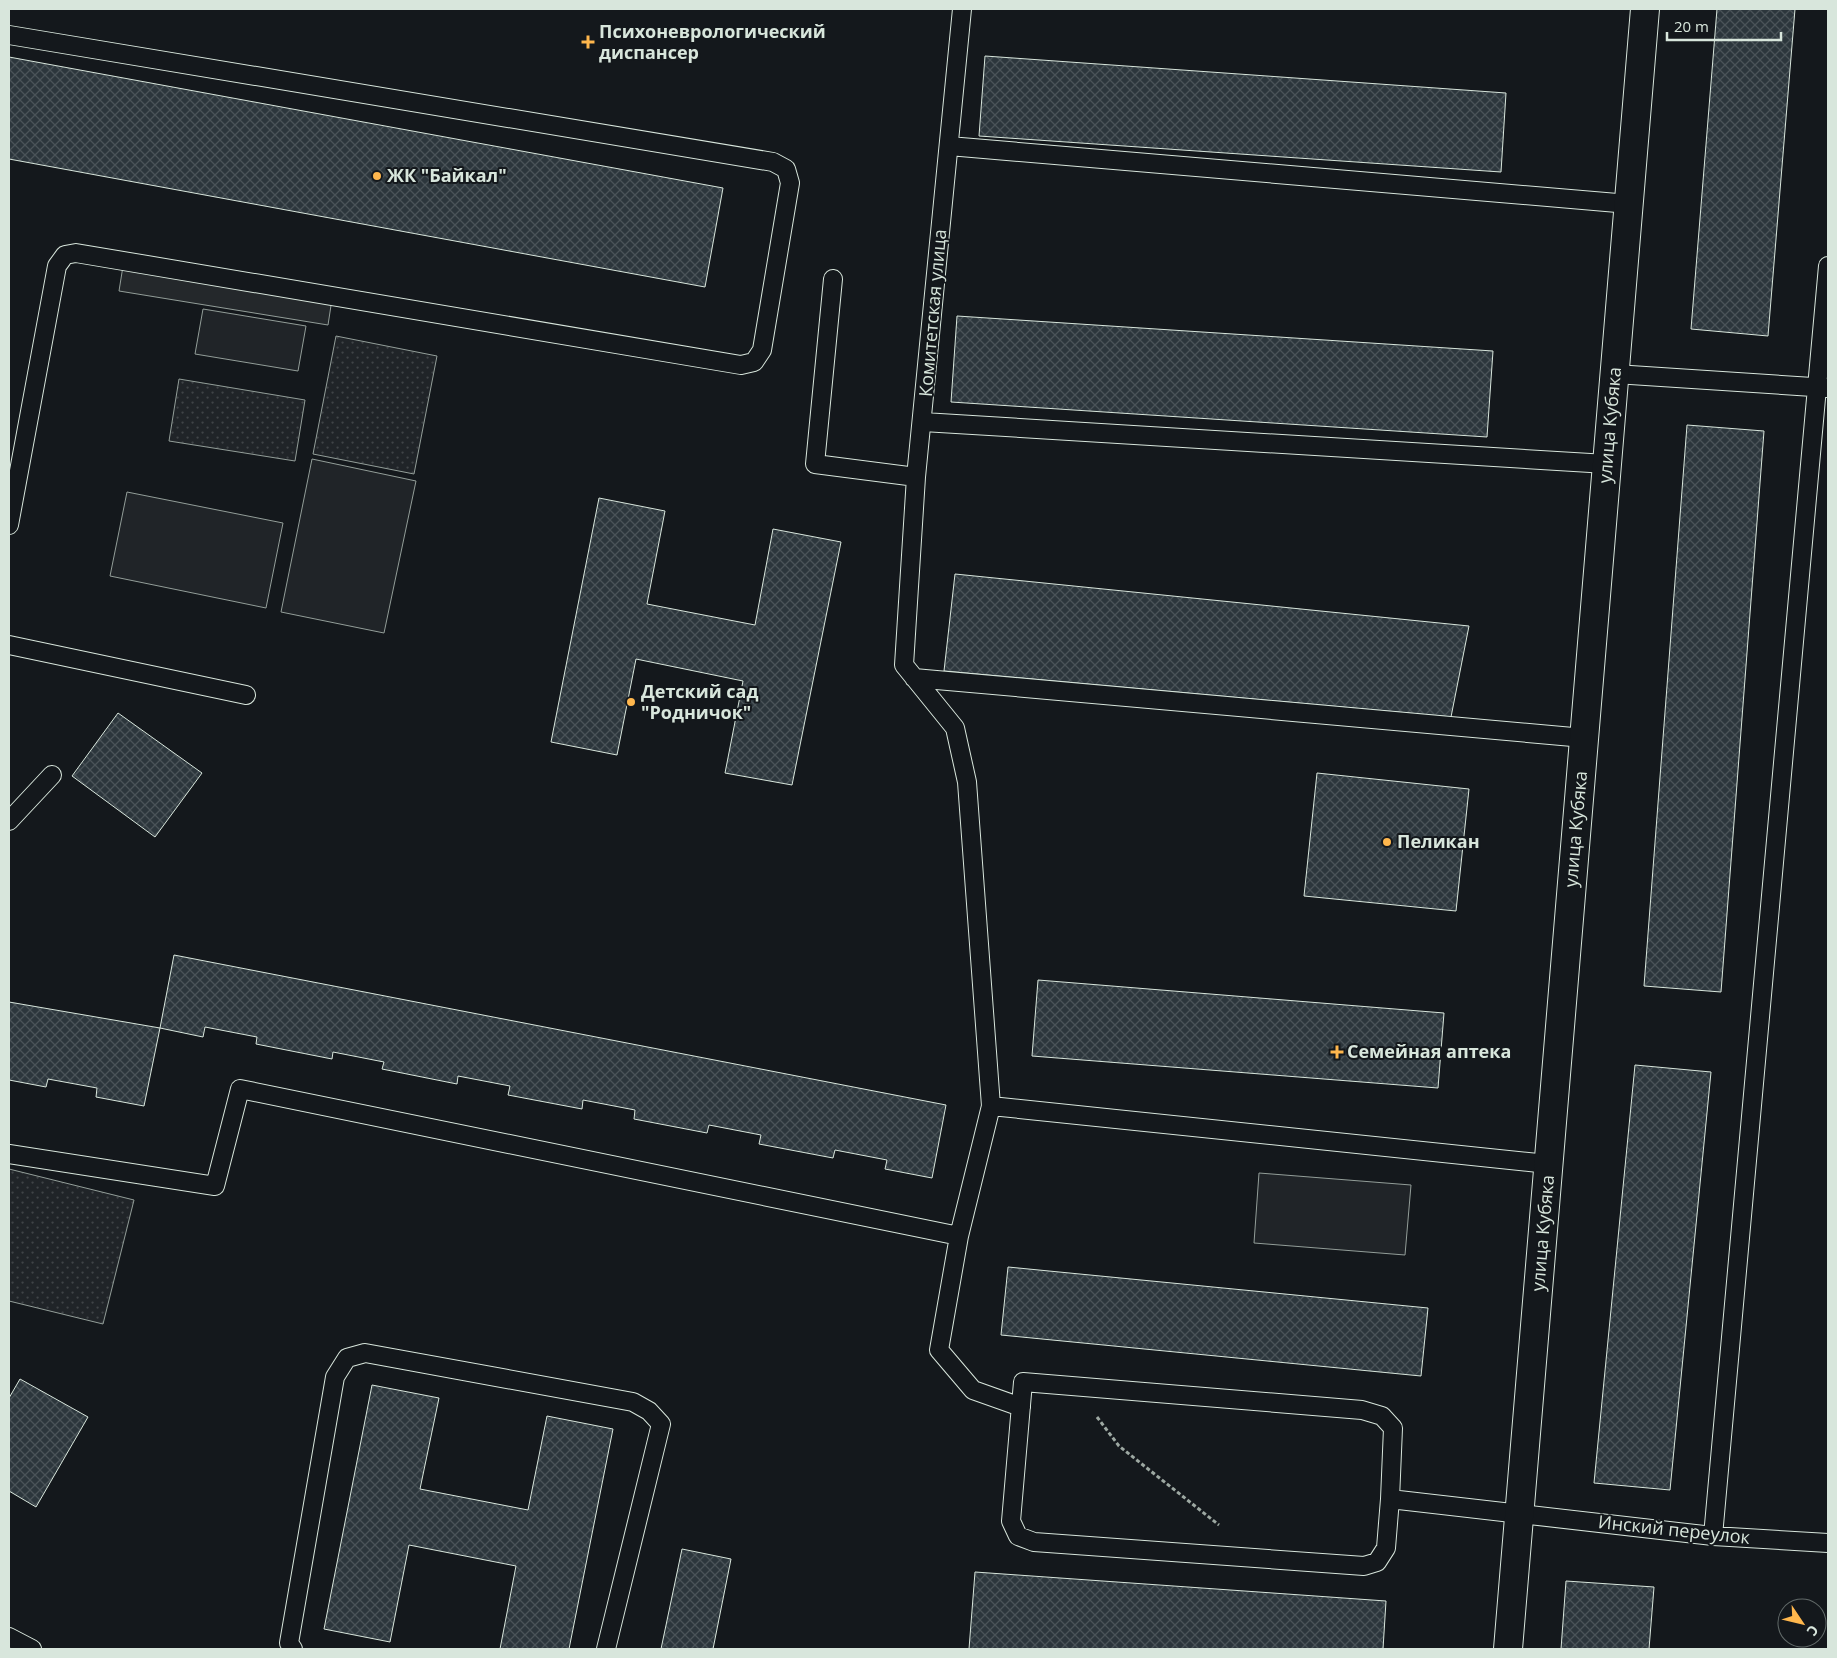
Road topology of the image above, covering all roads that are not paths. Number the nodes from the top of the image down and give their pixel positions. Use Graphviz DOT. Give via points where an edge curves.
graph roads {
  1 [pos="962,9"];
  2 [pos="1645,9"];
  3 [pos="9,35"];
  4 [pos="949,146"];
  5 [pos="1628,204"];
  6 [pos="1828,266"];
  7 [pos="832,279"];
  8 [pos="1615,374"];
  9 [pos="1823,387"];
  10 [pos="923,422"];
  11 [pos="1607,464"];
  12 [pos="916,477"];
  13 [pos="9,525"];
  14 [pos="9,645"];
  15 [pos="914,678"];
  16 [pos="246,695"];
  17 [pos="1584,738"];
  18 [pos="52,776"];
  19 [pos="9,821"];
  20 [pos="991,1106"];
  21 [pos="9,1154"];
  22 [pos="1548,1164"];
  23 [pos="959,1236"];
  24 [pos="1021,1407"];
  25 [pos="1390,1499"];
  26 [pos="1520,1513"];
  27 [pos="1713,1536"];
  28 [pos="1828,1543"];
  29 [pos="9,1638"];
  30 [pos="32,1649"];
  31 [pos="293,1649"];
  32 [pos="606,1649"];
  33 [pos="1508,1649"];
  1 -- 4 [label="lane, Комитетская улица"];
  2 -- 5 [label="street, улица Кубяка"];
  3 -- 13 [label="lane" via="773,162 786,169 790,183 762,350 754,362 741,365 76,253 64,254 57,266"];
  4 -- 5 [label="lane"];
  4 -- 10 [label="lane, Комитетская улица"];
  5 -- 8 [label="street, улица Кубяка"];
  6 -- 9 [label="lane"];
  7 -- 12 [label="lane" via="815,464"];
  8 -- 9 [label="lane"];
  8 -- 11 [label="street, улица Кубяка"];
  9 -- 27 [label="lane"];
  10 -- 11 [label="lane"];
  10 -- 12 [label="lane, Комитетская улица"];
  11 -- 17 [label="street, улица Кубяка"];
  12 -- 15 [label="lane, Комитетская улица" via="904,666"];
  14 -- 16 [label="lane"];
  15 -- 17 [label="lane"];
  15 -- 20 [label="lane, Комитетская улица" via="955,728 967,782"];
  17 -- 22 [label="street, улица Кубяка"];
  18 -- 19 [label="lane"];
  20 -- 22 [label="lane"];
  20 -- 23 [label="lane, Комитетская улица"];
  21 -- 23 [label="lane" via="216,1186 240,1089"];
  22 -- 26 [label="street, улица Кубяка"];
  23 -- 24 [label="lane, Комитетская улица" via="939,1350 973,1390"];
  24 -- 25 [label="lane" via="1023,1382 1362,1410 1382,1416 1393,1428"];
  24 -- 25 [label="lane" via="1011,1521 1018,1536 1034,1542 1364,1566 1377,1562 1386,1548"];
  25 -- 26 [label="lane, Инский переулок"];
  26 -- 27 [label="lane, Инский переулок"];
  26 -- 33 [label="street, улица Кубяка"];
  27 -- 28 [label="lane, Инский переулок"];
  29 -- 30 [label="lane"];
  31 -- 32 [label="lane" via="289,1643 335,1377 347,1358 365,1352 633,1402 649,1411 661,1424"];
}
